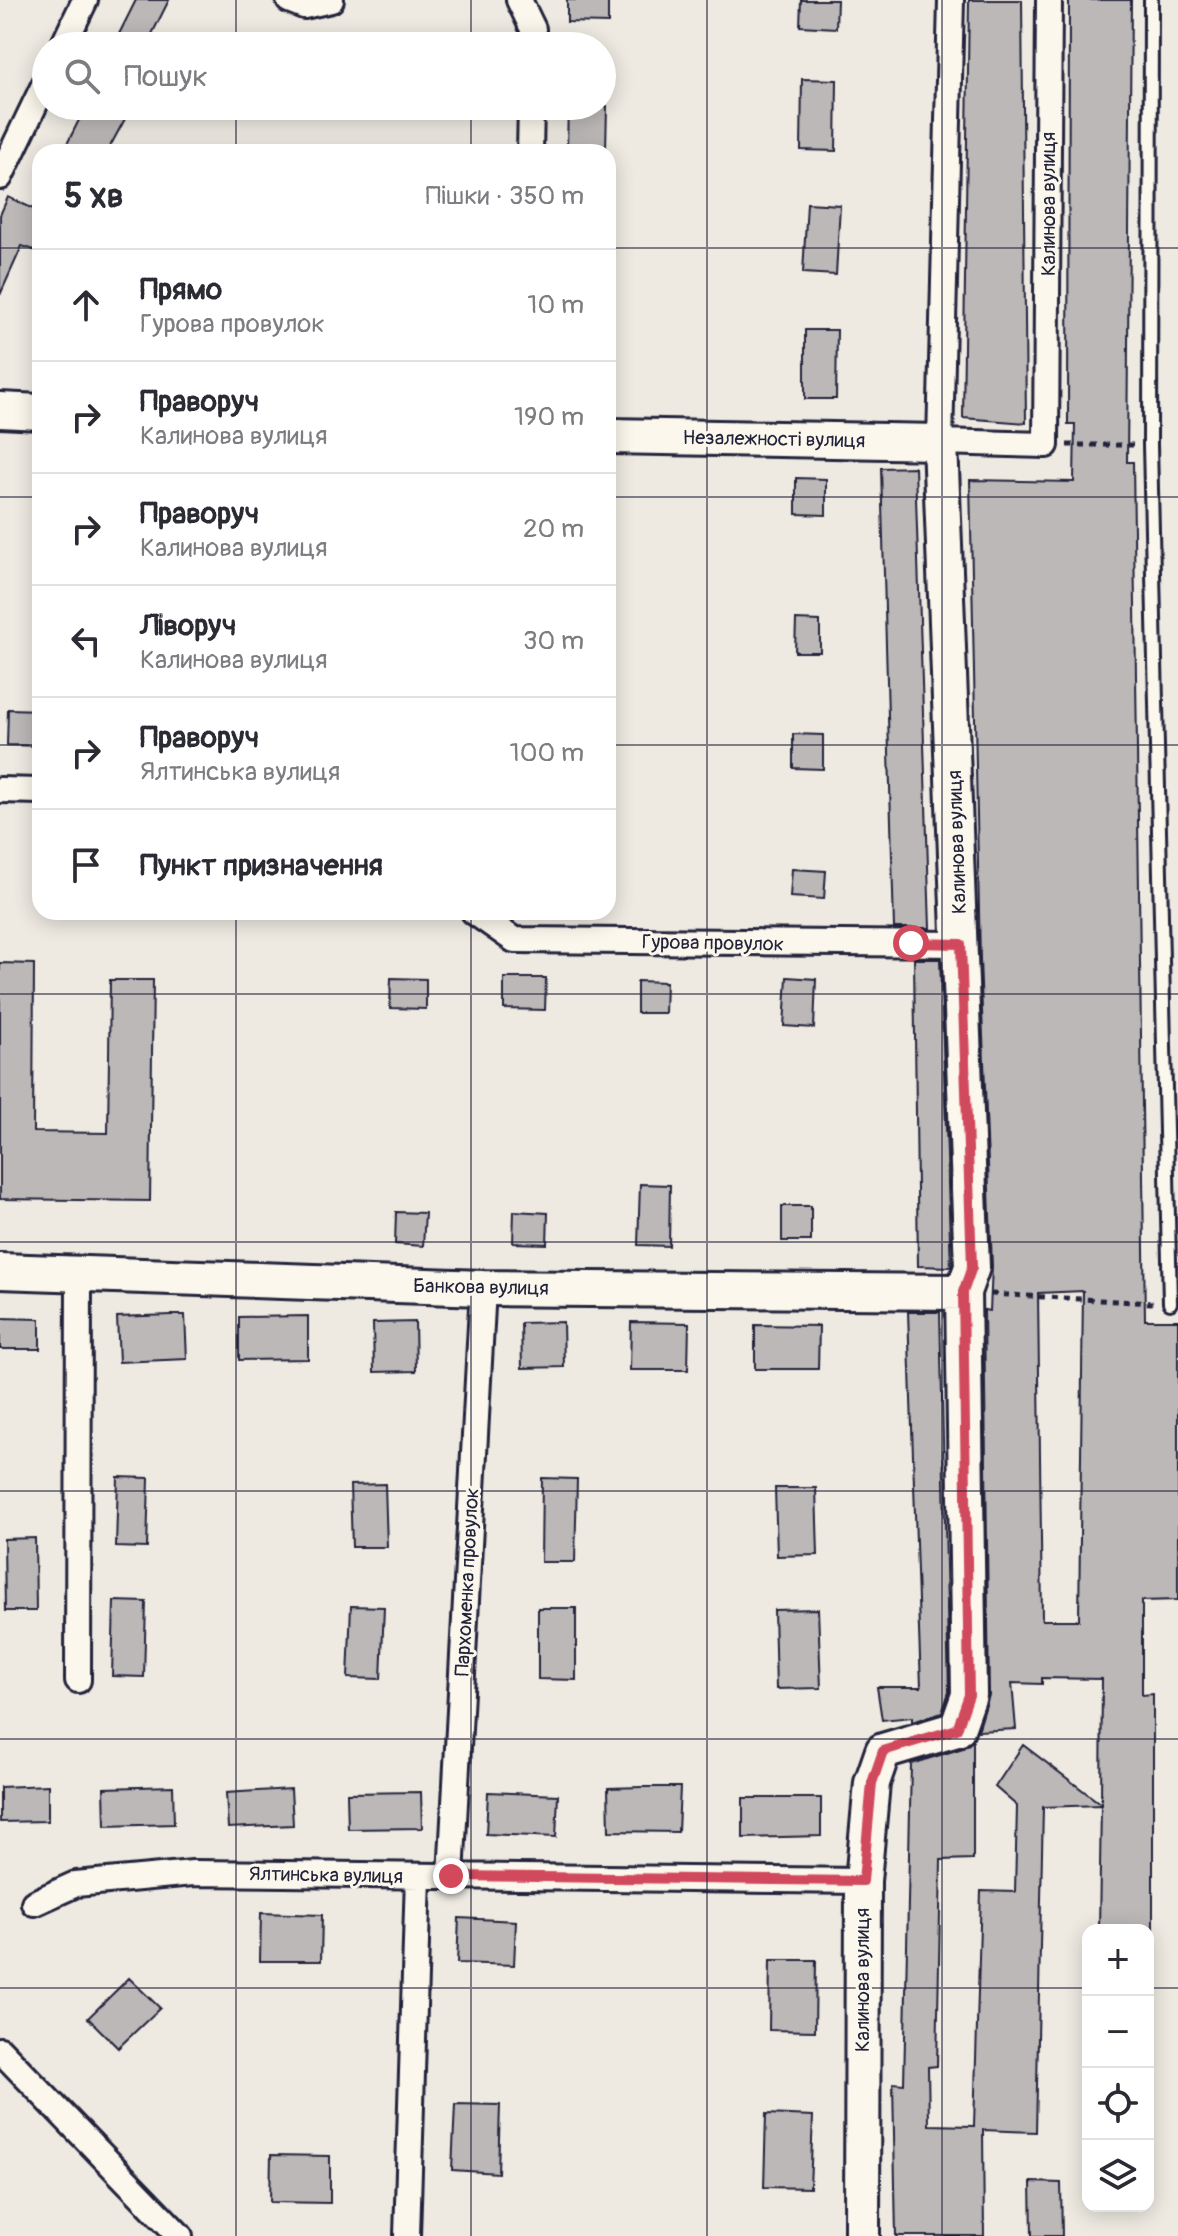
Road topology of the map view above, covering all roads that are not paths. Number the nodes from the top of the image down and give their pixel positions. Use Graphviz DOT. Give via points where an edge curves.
graph roads {
  1 [pos="85,0"];
  2 [pos="289,0"];
  3 [pos="331,0"];
  4 [pos="519,0"];
  5 [pos="951,0"];
  6 [pos="1049,0"];
  7 [pos="1151,0"];
  8 [pos="70,32"];
  9 [pos="533,32"];
  10 [pos="32,110"];
  11 [pos="531,120"];
  12 [pos="530,144"];
  13 [pos="0,177"];
  14 [pos="0,410"];
  15 [pos="32,412"];
  16 [pos="616,436"];
  17 [pos="940,442"];
  18 [pos="0,790"];
  19 [pos="32,791"];
  20 [pos="485,920"];
  21 [pos="961,944"];
  22 [pos="0,1271"];
  23 [pos="79,1275"];
  24 [pos="483,1288"];
  25 [pos="963,1292"];
  26 [pos="1170,1303"];
  27 [pos="78,1680"];
  28 [pos="418,1876"];
  29 [pos="451,1876"];
  30 [pos="863,1881"];
  31 [pos="34,1903"];
  32 [pos="0,2050"];
  33 [pos="180,2236"];
  34 [pos="407,2236"];
  35 [pos="862,2236"];
  1 -- 8 [label="street"];
  2 -- 3 [label="street" via="304,6"];
  4 -- 9 [label="street"];
  5 -- 17 [label="street, Калинова вулиця"];
  6 -- 17 [label="street, Калинова вулиця" via="1046,445"];
  7 -- 26 [label="lane" via="1150,445"];
  10 -- 13 [label="street"];
  11 -- 12 [label="street"];
  14 -- 15 [label="street"];
  16 -- 17 [label="street, Незалежності вулиця"];
  17 -- 21 [label="street, Калинова вулиця"];
  18 -- 19 [label="street"];
  20 -- 21 [label="street, Гурова провулок" via="514,940"];
  21 -- 25 [label="street, Калинова вулиця" via="972,1267"];
  22 -- 23 [label="street, Банкова вулиця"];
  23 -- 24 [label="street, Банкова вулиця"];
  23 -- 27 [label="street"];
  24 -- 25 [label="street, Банкова вулиця"];
  24 -- 29 [label="street, Пархоменка провулок"];
  25 -- 30 [label="street, Калинова вулиця" via="969,1695 957,1729 883,1751 872,1783"];
  28 -- 29 [label="street, Ялтинська вулиця"];
  28 -- 31 [label="street, Ялтинська вулиця" via="193,1873 76,1884"];
  28 -- 34 [label="street"];
  29 -- 30 [label="street, Ялтинська вулиця"];
  30 -- 35 [label="street, Калинова вулиця"];
  32 -- 33 [label="street"];
}
